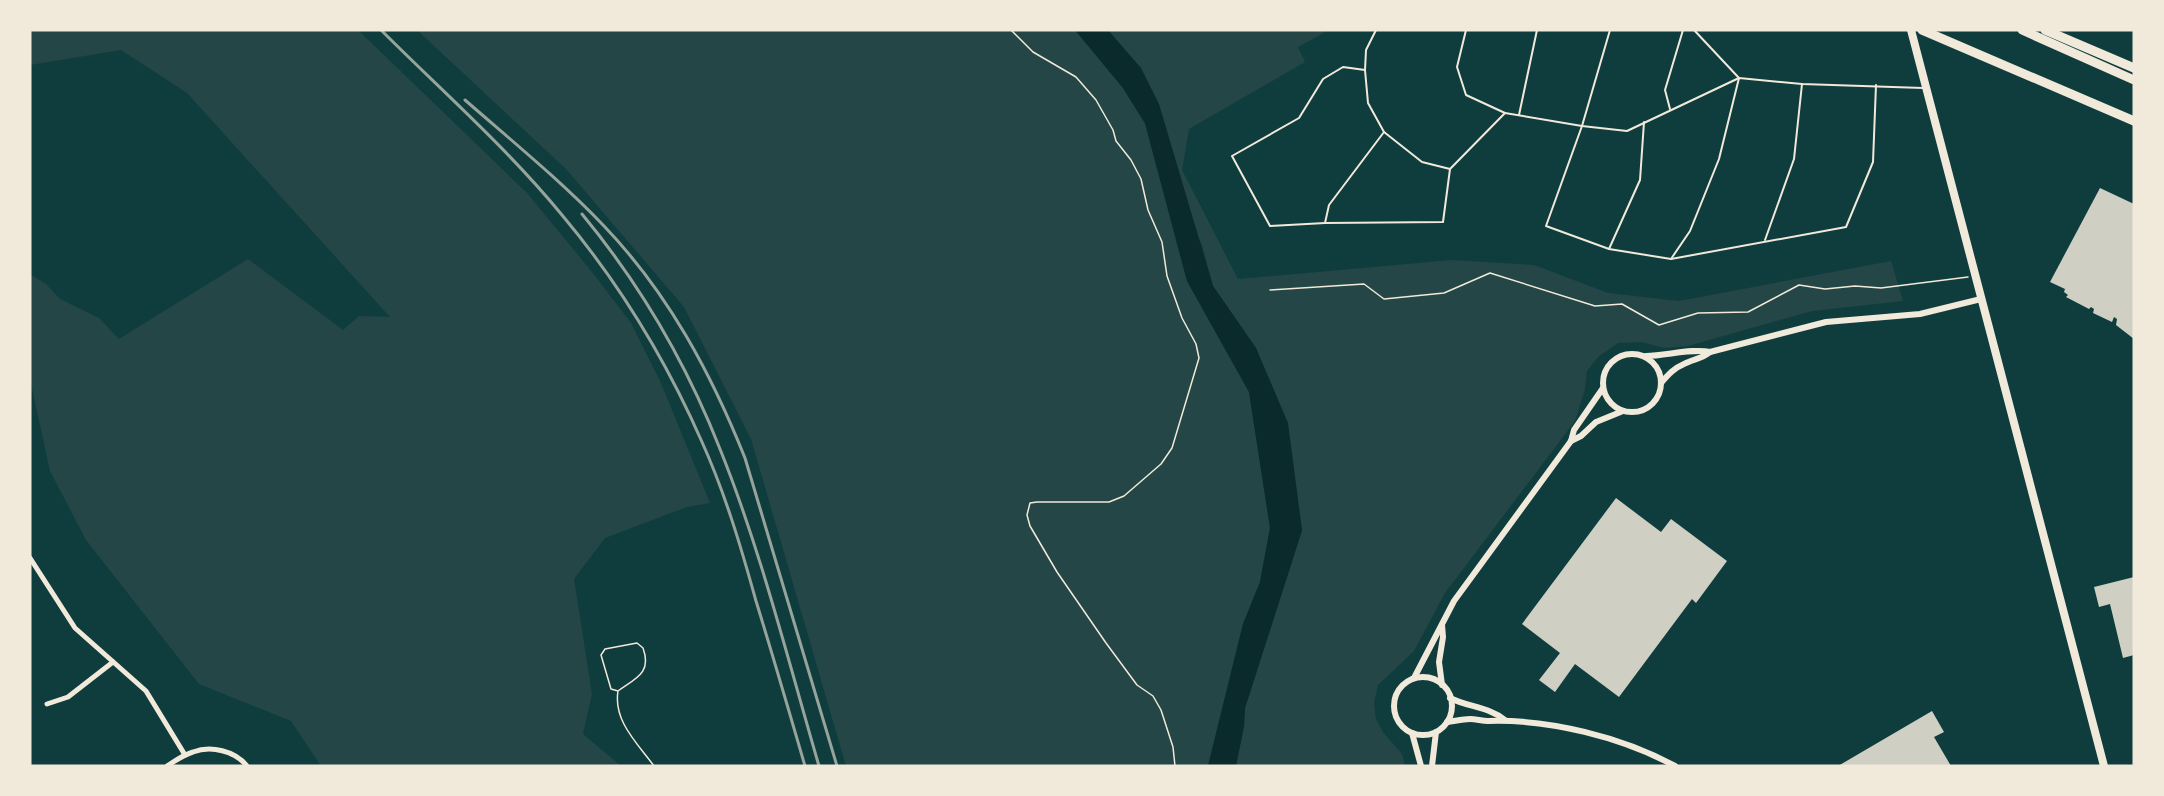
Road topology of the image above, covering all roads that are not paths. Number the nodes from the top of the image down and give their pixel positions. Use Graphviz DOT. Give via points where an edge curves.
graph roads {
  1 [pos="1376,30"];
  2 [pos="1466,30"];
  3 [pos="1537,30"];
  4 [pos="1610,30"];
  5 [pos="1683,30"];
  6 [pos="1694,30"];
  7 [pos="1911,30"];
  8 [pos="1922,30"];
  9 [pos="2022,30"];
  10 [pos="2045,30"];
  11 [pos="2134,68"];
  12 [pos="1365,70"];
  13 [pos="1738,78"];
  14 [pos="2134,80"];
  15 [pos="1802,84"];
  16 [pos="1876,86"];
  17 [pos="1926,88"];
  18 [pos="1670,109"];
  19 [pos="1505,113"];
  20 [pos="1518,116"];
  21 [pos="2134,121"];
  22 [pos="1644,122"];
  23 [pos="1582,126"];
  24 [pos="1384,132"];
  25 [pos="1450,169"];
  26 [pos="1325,223"];
  27 [pos="1765,241"];
  28 [pos="1609,249"];
  29 [pos="1671,259"];
  30 [pos="1981,299"];
  31 [pos="1710,352"];
  32 [pos="1644,357"];
  33 [pos="1661,383"];
  34 [pos="1603,388"];
  35 [pos="1623,411"];
  36 [pos="1571,441"];
  37 [pos="30,558"];
  38 [pos="33,571"];
  39 [pos="1442,624"];
  40 [pos="112,662"];
  41 [pos="1414,678"];
  42 [pos="1442,685"];
  43 [pos="1450,698"];
  44 [pos="47,704"];
  45 [pos="1504,720"];
  46 [pos="1447,722"];
  47 [pos="1436,732"];
  48 [pos="1412,734"];
  49 [pos="185,755"];
  50 [pos="166,766"];
  51 [pos="247,766"];
  52 [pos="1421,766"];
  53 [pos="1432,766"];
  54 [pos="1675,766"];
  55 [pos="2104,766"];
  1 -- 12 [label="lane" via="1366,50"];
  2 -- 19 [label="lane" via="1457,67 1466,94"];
  3 -- 20 [label="lane"];
  4 -- 23 [label="lane"];
  5 -- 18 [label="lane" via="1665,90"];
  6 -- 13 [label="lane"];
  7 -- 17 [label="main road"];
  8 -- 21 [label="highway"];
  9 -- 14 [label="highway"];
  10 -- 11 [label="highway"];
  12 -- 24 [label="lane" via="1368,103"];
  12 -- 26 [label="lane" via="1343,68 1323,79 1299,118 1232,156 1270,226"];
  13 -- 15 [label="lane"];
  13 -- 18 [label="lane"];
  13 -- 29 [label="lane" via="1719,159 1690,231"];
  15 -- 16 [label="lane"];
  15 -- 27 [label="lane" via="1794,159"];
  16 -- 17 [label="lane"];
  16 -- 27 [label="lane" via="1873,162 1846,227"];
  17 -- 30 [label="main road"];
  18 -- 22 [label="lane"];
  19 -- 20 [label="lane"];
  19 -- 25 [label="lane"];
  20 -- 23 [label="lane"];
  22 -- 23 [label="lane" via="1627,131"];
  22 -- 28 [label="lane" via="1640,180"];
  23 -- 28 [label="lane" via="1546,226"];
  24 -- 25 [label="lane" via="1422,162"];
  24 -- 26 [label="lane" via="1329,205"];
  25 -- 26 [label="lane" via="1443,222"];
  27 -- 29 [label="lane"];
  28 -- 29 [label="lane"];
  30 -- 31 [label="street" via="1920,314 1826,322"];
  30 -- 55 [label="main road"];
  31 -- 32 [label="street"];
  31 -- 33 [label="street" via="1684,363"];
  32 -- 33 [label="street" via="1656,367"];
  32 -- 34 [label="street" via="1626,355 1611,363"];
  33 -- 35 [label="street" via="1657,398 1647,408"];
  34 -- 35 [label="street" via="1610,403"];
  34 -- 36 [label="street" via="1574,430"];
  35 -- 36 [label="street" via="1596,422"];
  36 -- 39 [label="street" via="1454,601"];
  37 -- 38 [label="street"];
  38 -- 40 [label="street" via="75,628"];
  39 -- 41 [label="street"];
  39 -- 42 [label="street"];
  40 -- 44 [label="street" via="68,697"];
  40 -- 49 [label="street" via="146,690"];
  41 -- 42 [label="street" via="1429,678"];
  41 -- 48 [label="street" via="1401,687 1394,701 1395,717"];
  42 -- 43 [label="street"];
  43 -- 45 [label="street" via="1496,713"];
  43 -- 46 [label="street"];
  45 -- 46 [label="street"];
  45 -- 54 [label="street" via="1616,740"];
  46 -- 47 [label="street"];
  47 -- 48 [label="street"];
  47 -- 53 [label="street"];
  48 -- 52 [label="street"];
  49 -- 50 [label="street"];
  49 -- 51 [label="street" via="210,749 228,752"];
}
